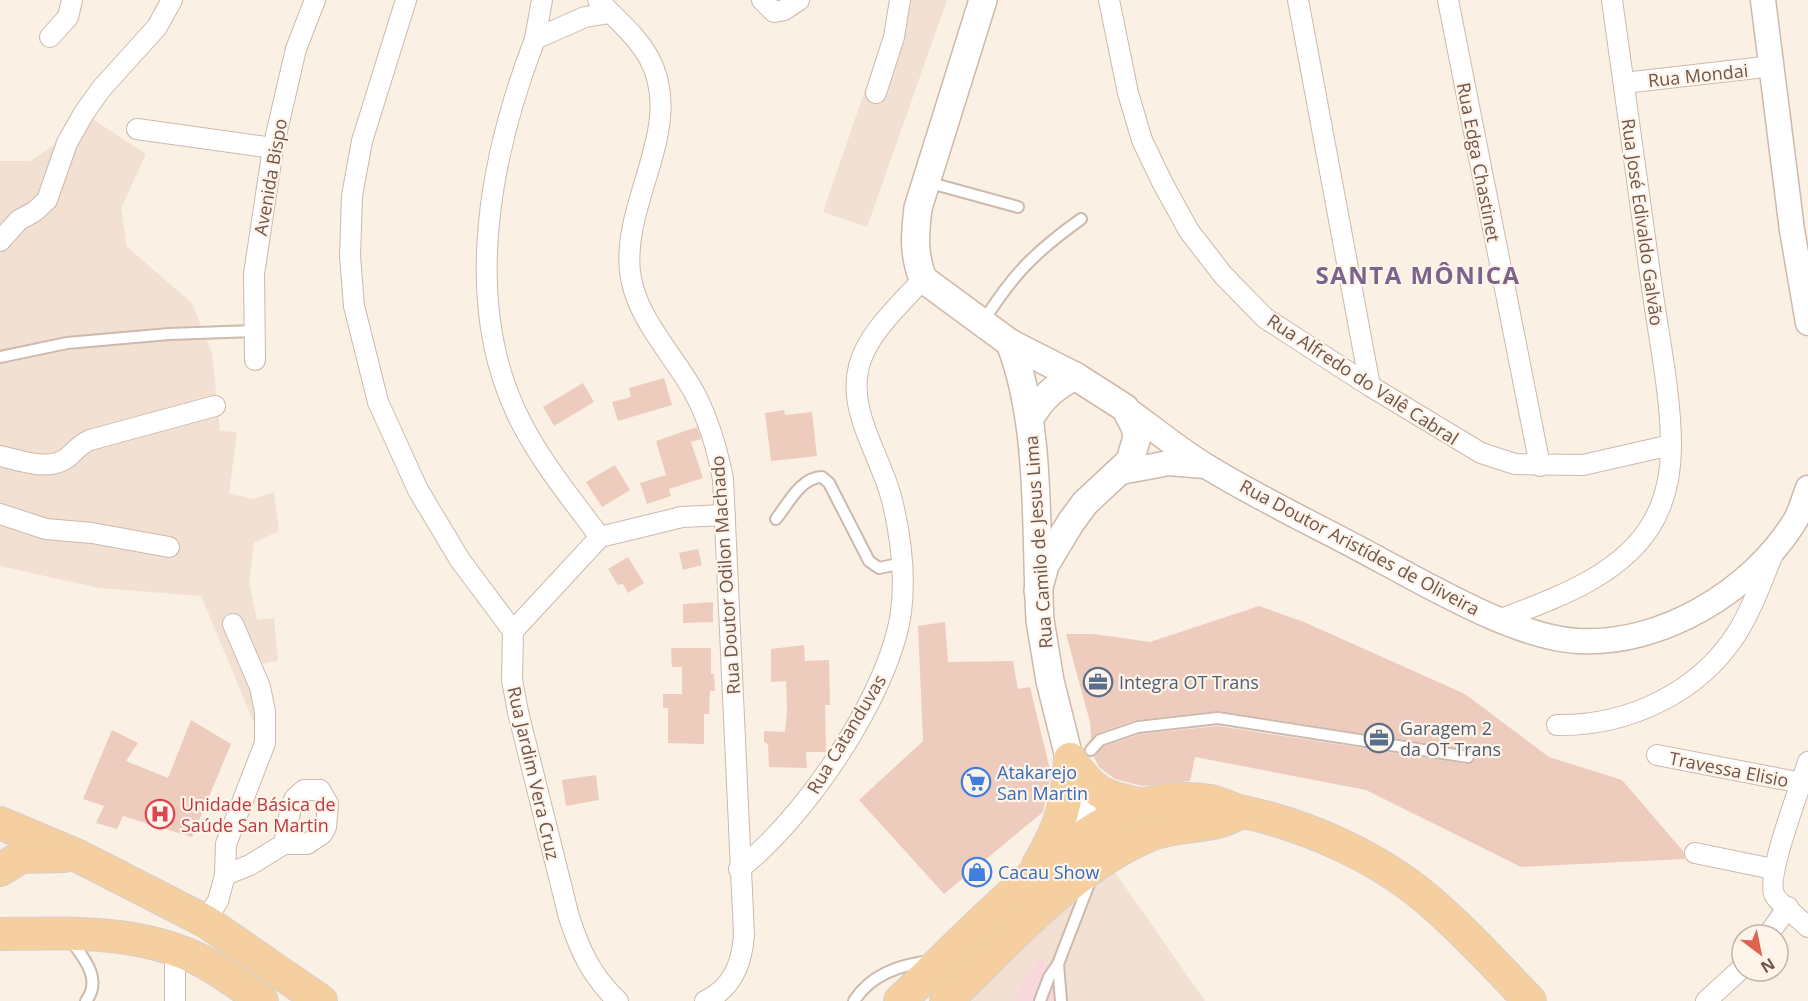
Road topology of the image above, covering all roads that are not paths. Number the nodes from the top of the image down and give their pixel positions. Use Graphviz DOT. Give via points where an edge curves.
graph roads {
  1 [pos="72,0"];
  2 [pos="172,0"];
  3 [pos="315,0"];
  4 [pos="405,0"];
  5 [pos="542,0"];
  6 [pos="762,0"];
  7 [pos="799,0"];
  8 [pos="900,0"];
  9 [pos="983,0"];
  10 [pos="1109,0"];
  11 [pos="1298,0"];
  12 [pos="1448,0"];
  13 [pos="1612,0"];
  14 [pos="1763,0"];
  15 [pos="604,6"];
  16 [pos="50,37"];
  17 [pos="535,39"];
  18 [pos="1773,66"];
  19 [pos="1624,83"];
  20 [pos="876,93"];
  21 [pos="137,129"];
  22 [pos="273,148"];
  23 [pos="926,182"];
  24 [pos="1018,207"];
  25 [pos="1081,219"];
  26 [pos="0,242"];
  27 [pos="924,279"];
  28 [pos="982,322"];
  29 [pos="1808,323"];
  30 [pos="254,332"];
  31 [pos="1010,343"];
  32 [pos="0,357"];
  33 [pos="255,360"];
  34 [pos="1076,376"];
  35 [pos="1370,386"];
  36 [pos="215,406"];
  37 [pos="1125,408"];
  38 [pos="1030,418"];
  39 [pos="1671,445"];
  40 [pos="0,456"];
  41 [pos="1206,466"];
  42 [pos="1540,466"];
  43 [pos="1121,472"];
  44 [pos="1808,488"];
  45 [pos="0,514"];
  46 [pos="725,515"];
  47 [pos="776,519"];
  48 [pos="1802,524"];
  49 [pos="600,537"];
  50 [pos="169,547"];
  51 [pos="1776,549"];
  52 [pos="903,563"];
  53 [pos="1038,591"];
  54 [pos="1501,619"];
  55 [pos="233,624"];
  56 [pos="513,631"];
  57 [pos="1557,725"];
  58 [pos="1080,755"];
  59 [pos="1657,755"];
  60 [pos="1468,757"];
  61 [pos="1808,762"];
  62 [pos="1802,783"];
  63 [pos="1143,805"];
  64 [pos="1242,812"];
  65 [pos="0,823"];
  66 [pos="1088,833"];
  67 [pos="284,844"];
  68 [pos="1695,853"];
  69 [pos="78,856"];
  70 [pos="1097,864"];
  71 [pos="739,869"];
  72 [pos="0,870"];
  73 [pos="225,875"];
  74 [pos="1032,876"];
  75 [pos="1773,880"];
  76 [pos="1056,897"];
  77 [pos="1788,907"];
  78 [pos="205,921"];
  79 [pos="1777,923"];
  80 [pos="8,927"];
  81 [pos="1808,927"];
  82 [pos="66,934"];
  83 [pos="175,950"];
  84 [pos="945,959"];
  85 [pos="1058,964"];
  86 [pos="1730,979"];
  87 [pos="86,1001"];
  88 [pos="175,1001"];
  89 [pos="262,1001"];
  90 [pos="321,1001"];
  91 [pos="618,1001"];
  92 [pos="705,1001"];
  93 [pos="854,1001"];
  94 [pos="900,1001"];
  95 [pos="945,1001"];
  96 [pos="1040,1001"];
  97 [pos="1060,1001"];
  98 [pos="1530,1001"];
  99 [pos="1706,1001"];
  1 -- 16 [label="street" via="68,17"];
  2 -- 26 [label="street" via="157,27 84,112 67,143 47,200 19,220"];
  3 -- 22 [label="street, Avenida Bispo" via="296,49"];
  4 -- 56 [label="street" via="362,141 352,196 350,256 354,306 378,402 418,490 460,560"];
  5 -- 17 [label="street"];
  6 -- 7 [label="street" via="779,12"];
  8 -- 20 [label="street" via="894,37"];
  9 -- 23 [label="main road"];
  10 -- 35 [label="street, Rua Alfredo do Valê Cabral" via="1142,140 1189,231 1223,275 1265,318"];
  11 -- 35 [label="street"];
  12 -- 42 [label="street, Rua Edga Chastinet"];
  13 -- 19 [label="street, Rua José Edivaldo Galvão"];
  14 -- 18 [label="street"];
  15 -- 17 [label="street"];
  15 -- 46 [label="street, Rua Doutor Odilon Machado" via="634,37 659,78 663,102 634,221 630,273 637,300 707,418 718,450"];
  17 -- 49 [label="street" via="516,92 495,185 487,242 487,297 496,354 516,412"];
  18 -- 19 [label="street, Rua Mondai"];
  18 -- 29 [label="street" via="1792,230"];
  19 -- 39 [label="street, Rua José Edivaldo Galvão"];
  21 -- 22 [label="street"];
  22 -- 30 [label="street, Avenida Bispo" via="254,274"];
  23 -- 24 [label="lane"];
  23 -- 27 [label="main road" via="914,243"];
  25 -- 28 [label="lane" via="1028,259"];
  27 -- 28 [label="main road, Rua Doutor Aristídes de Oliveira"];
  27 -- 52 [label="street, Rua Catanduvas" via="872,339 859,366 857,386 862,419 890,494"];
  28 -- 31 [label="main road, Rua Doutor Aristídes de Oliveira"];
  30 -- 32 [label="lane" via="169,334 68,343"];
  30 -- 33 [label="street, Avenida Bispo"];
  31 -- 34 [label="main road, Rua Doutor Aristídes de Oliveira"];
  31 -- 38 [label="main road" via="1020,368"];
  34 -- 37 [label="main road, Rua Doutor Aristídes de Oliveira"];
  34 -- 38 [label="main road, Rua Camilo de Jesus Lima" via="1042,399"];
  35 -- 42 [label="street, Rua Alfredo do Valê Cabral" via="1481,453 1515,464"];
  36 -- 40 [label="street" via="90,440 67,458 48,465"];
  37 -- 41 [label="street, Rua Doutor Aristídes de Oliveira"];
  37 -- 43 [label="main road" via="1137,436 1135,451"];
  38 -- 53 [label="main road, Rua Camilo de Jesus Lima"];
  39 -- 42 [label="street, Rua Alfredo do Valê Cabral" via="1583,465"];
  39 -- 54 [label="street, Rua José Edivaldo Galvão" via="1668,485 1655,519 1629,553 1557,597"];
  41 -- 43 [label="street, Rua Doutor Aristídes de Oliveira" via="1169,462"];
  41 -- 54 [label="street, Rua Doutor Aristídes de Oliveira" via="1461,604"];
  43 -- 53 [label="main road" via="1104,484 1071,522 1045,565"];
  44 -- 48 [label="street, Rua Doutor Aristídes de Oliveira"];
  45 -- 50 [label="street" via="46,530 92,533"];
  46 -- 49 [label="street" via="682,517"];
  46 -- 71 [label="street, Rua Doutor Odilon Machado"];
  47 -- 52 [label="lane" via="805,483 822,477 829,483 869,561 879,568"];
  48 -- 51 [label="street, Rua Doutor Aristídes de Oliveira"];
  49 -- 56 [label="street"];
  51 -- 54 [label="street, Rua Doutor Aristídes de Oliveira" via="1710,604 1666,626 1622,638 1578,641 1545,635"];
  51 -- 57 [label="street" via="1737,634 1706,669 1658,704 1630,715 1586,726"];
  52 -- 71 [label="street, Rua Catanduvas" via="896,638 860,718 801,806 771,841"];
  53 -- 58 [label="main road, Rua Camilo de Jesus Lima" via="1044,652"];
  55 -- 73 [label="street" via="260,687 266,729 261,758 226,844"];
  56 -- 91 [label="street, Rua Jardim Vera Cruz" via="512,680 518,712 568,917 591,971"];
  58 -- 60 [label="lane" via="1100,740 1138,726 1218,718"];
  58 -- 63 [label="main road" via="1086,783 1112,798"];
  58 -- 66 [label="main road, Rua Camilo de Jesus Lima"];
  58 -- 74 [label="main road" via="1054,838"];
  59 -- 62 [label="street, Travessa Elisio"];
  61 -- 62 [label="street"];
  62 -- 75 [label="street"];
  63 -- 64 [label="main road" via="1209,801"];
  63 -- 66 [label="main road"];
  64 -- 70 [label="main road" via="1214,823 1151,834"];
  64 -- 98 [label="main road" via="1264,815 1313,832 1382,868 1425,897"];
  65 -- 69 [label="main road"];
  66 -- 74 [label="main road"];
  66 -- 76 [label="main road"];
  67 -- 73 [label="street"];
  68 -- 75 [label="street"];
  69 -- 72 [label="main road" via="21,857"];
  69 -- 78 [label="main road"];
  70 -- 76 [label="main road"];
  70 -- 85 [label="lane"];
  71 -- 92 [label="street, Rua Doutor Odilon Machado" via="744,934 738,971 725,987"];
  73 -- 78 [label="street" via="218,901"];
  74 -- 84 [label="main road"];
  75 -- 77 [label="street" via="1777,899"];
  76 -- 95 [label="main road"];
  77 -- 79 [label="street"];
  77 -- 81 [label="street"];
  78 -- 90 [label="main road"];
  80 -- 82 [label="main road"];
  82 -- 83 [label="main road" via="136,938"];
  82 -- 87 [label="lane" via="91,972 93,989"];
  83 -- 88 [label="street"];
  83 -- 89 [label="main road" via="215,968"];
  84 -- 93 [label="lane" via="891,970"];
  84 -- 94 [label="main road"];
  85 -- 96 [label="lane"];
  85 -- 97 [label="lane"];
  86 -- 99 [label="street"];
}
